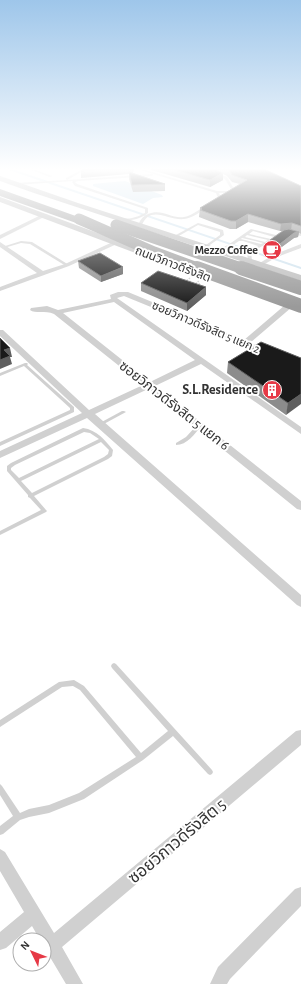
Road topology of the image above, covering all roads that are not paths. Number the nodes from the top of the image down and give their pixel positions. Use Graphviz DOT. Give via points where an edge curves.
graph roads {
  1 [pos="40,215"];
  2 [pos="65,215"];
  3 [pos="77,215"];
  4 [pos="88,215"];
  5 [pos="107,215"];
  6 [pos="146,215"];
  7 [pos="167,215"];
  8 [pos="193,215"];
  9 [pos="43,216"];
  10 [pos="80,216"];
  11 [pos="119,219"];
  12 [pos="140,226"];
  13 [pos="246,234"];
  14 [pos="301,235"];
  15 [pos="176,236"];
  16 [pos="275,236"];
  17 [pos="0,237"];
  18 [pos="241,238"];
  19 [pos="238,240"];
  20 [pos="270,240"];
  21 [pos="117,242"];
  22 [pos="213,242"];
  23 [pos="266,243"];
  24 [pos="2,245"];
  25 [pos="260,245"];
  26 [pos="301,246"];
  27 [pos="218,250"];
  28 [pos="249,257"];
  29 [pos="261,264"];
  30 [pos="67,265"];
  31 [pos="43,274"];
  32 [pos="230,275"];
  33 [pos="273,276"];
  34 [pos="301,278"];
  35 [pos="301,282"];
  36 [pos="301,287"];
  37 [pos="0,289"];
  38 [pos="259,296"];
  39 [pos="301,296"];
  40 [pos="115,300"];
  41 [pos="301,301"];
  42 [pos="301,306"];
  43 [pos="288,307"];
  44 [pos="34,310"];
  45 [pos="57,312"];
  46 [pos="301,312"];
  47 [pos="0,332"];
  48 [pos="245,343"];
  49 [pos="273,355"];
  50 [pos="201,361"];
  51 [pos="28,364"];
  52 [pos="0,375"];
  53 [pos="149,386"];
  54 [pos="124,412"];
  55 [pos="88,414"];
  56 [pos="100,424"];
  57 [pos="199,426"];
  58 [pos="301,431"];
  59 [pos="101,440"];
  60 [pos="0,444"];
  61 [pos="178,444"];
  62 [pos="0,455"];
  63 [pos="18,480"];
  64 [pos="30,496"];
  65 [pos="301,506"];
  66 [pos="0,533"];
  67 [pos="301,602"];
  68 [pos="114,666"];
  69 [pos="0,724"];
  70 [pos="173,731"];
  71 [pos="301,736"];
  72 [pos="141,758"];
  73 [pos="210,772"];
  74 [pos="0,788"];
  75 [pos="18,818"];
  76 [pos="0,831"];
  77 [pos="0,857"];
  78 [pos="301,895"];
  79 [pos="34,914"];
  80 [pos="44,932"];
  81 [pos="0,942"];
  82 [pos="52,945"];
  83 [pos="75,984"];
  84 [pos="218,984"];
  1 -- 9 [label="main road, ถนนวิภาวดีรังสิต"];
  2 -- 32 [label="highway, ถนนวิภาวดีรังสิต"];
  3 -- 10 [label="highway"];
  4 -- 33 [label="highway, ถนนวิภาวดีรังสิต"];
  5 -- 11 [label="main road, ถนนวิภาวดีรังสิต"];
  6 -- 11 [label="lane" via="130,220"];
  6 -- 12 [label="lane"];
  7 -- 8 [label="lane" via="176,218"];
  9 -- 17 [label="street"];
  9 -- 21 [label="main road, ถนนวิภาวดีรังสิต"];
  10 -- 35 [label="highway" via="100,216"];
  10 -- 36 [label="highway, bridge"];
  10 -- 39 [label="highway, bridge"];
  10 -- 42 [label="highway, bridge" via="148,250"];
  11 -- 12 [label="main road, ถนนวิภาวดีรังสิต"];
  12 -- 15 [label="main road, ถนนวิภาวดีรังสิต"];
  13 -- 16 [label="lane" via="256,230"];
  13 -- 18 [label="lane"];
  13 -- 20 [label="lane"];
  14 -- 16 [label="lane" via="286,231"];
  15 -- 22 [label="main road, ถนนวิภาวดีรังสิต"];
  15 -- 22 [label="lane" via="198,224 222,231 222,235"];
  16 -- 20 [label="lane"];
  18 -- 19 [label="lane"];
  18 -- 23 [label="lane"];
  19 -- 25 [label="lane"];
  19 -- 27 [label="lane"];
  20 -- 23 [label="lane"];
  21 -- 30 [label="street"];
  21 -- 38 [label="main road, ถนนวิภาวดีรังสิต"];
  22 -- 27 [label="main road, ถนนวิภาวดีรังสิต"];
  23 -- 25 [label="lane"];
  24 -- 30 [label="lane" via="31,243"];
  24 -- 31 [label="street"];
  25 -- 28 [label="lane" via="253,248"];
  26 -- 29 [label="street"];
  27 -- 28 [label="main road, ถนนวิภาวดีรังสิต"];
  28 -- 29 [label="main road, ถนนวิภาวดีรังสิต"];
  29 -- 34 [label="main road, ถนนวิภาวดีรังสิต"];
  30 -- 31 [label="street"];
  31 -- 37 [label="street"];
  32 -- 38 [label="highway"];
  32 -- 41 [label="highway, ถนนวิภาวดีรังสิต"];
  33 -- 35 [label="highway"];
  33 -- 36 [label="highway, ถนนวิภาวดีรังสิต"];
  38 -- 43 [label="main road, ถนนวิภาวดีรังสิต"];
  40 -- 45 [label="street"];
  40 -- 48 [label="street, ซอยวิภาวดีรังสิต 5 แยก 2" via="113,297 126,294"];
  40 -- 50 [label="street"];
  43 -- 46 [label="main road, ถนนวิภาวดีรังสิต"];
  43 -- 48 [label="street"];
  44 -- 45 [label="street, ซอยวิภาวดีรังสิต 5 แยก 6" via="47,308"];
  45 -- 53 [label="street, ซอยวิภาวดีรังสิต 5 แยก 6"];
  47 -- 51 [label="street"];
  48 -- 49 [label="street, ซอยวิภาวดีรังสิต 5 แยก 2"];
  50 -- 53 [label="street"];
  50 -- 58 [label="street"];
  51 -- 52 [label="lane"];
  51 -- 55 [label="street"];
  51 -- 60 [label="lane" via="72,408 72,411"];
  53 -- 55 [label="street"];
  53 -- 57 [label="street, ซอยวิภาวดีรังสิต 5 แยก 6"];
  54 -- 56 [label="lane"];
  55 -- 56 [label="street"];
  55 -- 62 [label="street"];
  56 -- 67 [label="street"];
  57 -- 61 [label="lane"];
  57 -- 65 [label="street, ซอยวิภาวดีรังสิต 5 แยก 6"];
  59 -- 63 [label="lane"];
  59 -- 63 [label="lane" via="88,430 83,430 9,467"];
  59 -- 64 [label="lane" via="111,450 110,456"];
  63 -- 64 [label="lane"];
  64 -- 66 [label="lane" via="44,511"];
  68 -- 70 [label="lane"];
  69 -- 72 [label="lane" via="61,684 74,683 82,688"];
  70 -- 72 [label="lane"];
  70 -- 73 [label="lane"];
  71 -- 82 [label="street, ซอยวิภาวดีรังสิต 5"];
  72 -- 75 [label="lane" via="81,796"];
  74 -- 75 [label="lane"];
  75 -- 76 [label="lane"];
  77 -- 79 [label="street"];
  78 -- 84 [label="street" via="224,973"];
  79 -- 80 [label="street"];
  79 -- 81 [label="street"];
  82 -- 83 [label="street"];
}
